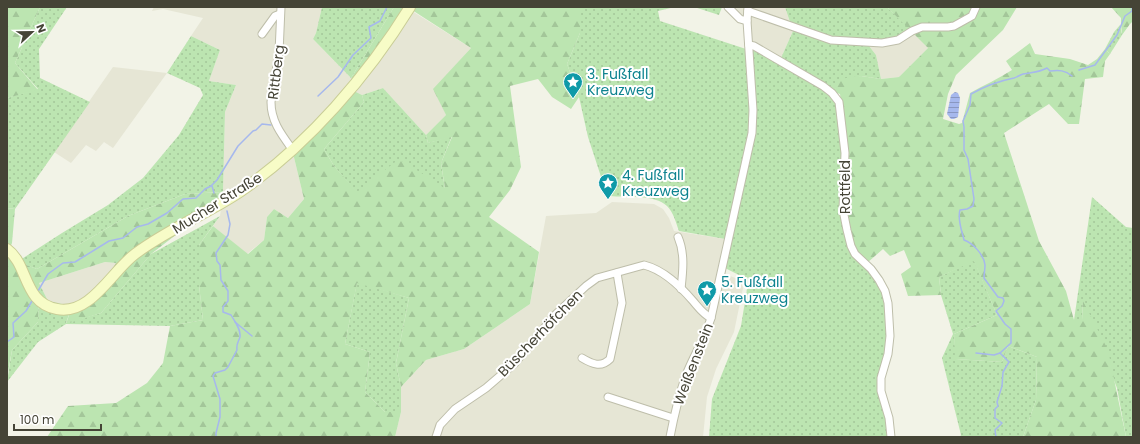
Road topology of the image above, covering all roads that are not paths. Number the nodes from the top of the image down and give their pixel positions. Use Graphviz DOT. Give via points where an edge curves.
graph roads {
  1 [pos="410,7"];
  2 [pos="728,7"];
  3 [pos="976,7"];
  4 [pos="748,9"];
  5 [pos="281,10"];
  6 [pos="747,21"];
  7 [pos="262,34"];
  8 [pos="749,45"];
  9 [pos="292,149"];
  10 [pos="678,237"];
  11 [pos="7,249"];
  12 [pos="617,273"];
  13 [pos="681,289"];
  14 [pos="711,318"];
  15 [pos="582,358"];
  16 [pos="608,397"];
  17 [pos="673,418"];
  18 [pos="436,437"];
  19 [pos="670,437"];
  20 [pos="891,437"];
  1 -- 9 [label="main road, Mucher Straße" via="365,73"];
  2 -- 6 [label="street" via="740,19"];
  3 -- 4 [label="street" via="972,16 954,26 922,26 898,40 882,43 831,40"];
  4 -- 6 [label="street, Weißenstein"];
  5 -- 7 [label="street, Rittberg"];
  5 -- 9 [label="street, Rittberg" via="279,54 271,109 279,131"];
  6 -- 8 [label="street, Weißenstein"];
  8 -- 14 [label="street, Weißenstein" via="752,133"];
  8 -- 20 [label="street, Rottfeld" via="823,86 839,102 845,153 843,210 850,240 855,254 879,280 888,304 890,336 881,391 889,418"];
  9 -- 11 [label="main road, Mucher Straße" via="241,191 139,250 124,262 90,300 71,309 52,308 36,298 14,256"];
  10 -- 13 [label="street" via="682,246"];
  12 -- 13 [label="street, Büscherhöfchen" via="644,265 665,275"];
  12 -- 15 [label="street" via="622,303 610,359 596,365"];
  12 -- 18 [label="street, Büscherhöfchen" via="597,278 586,286 555,315 514,364 486,388 455,409 440,425"];
  13 -- 14 [label="street, Büscherhöfchen" via="705,315"];
  14 -- 17 [label="street, Weißenstein" via="706,335 686,376"];
  16 -- 17 [label="street, Weißenstein"];
  17 -- 19 [label="street, Weißenstein"];
}
